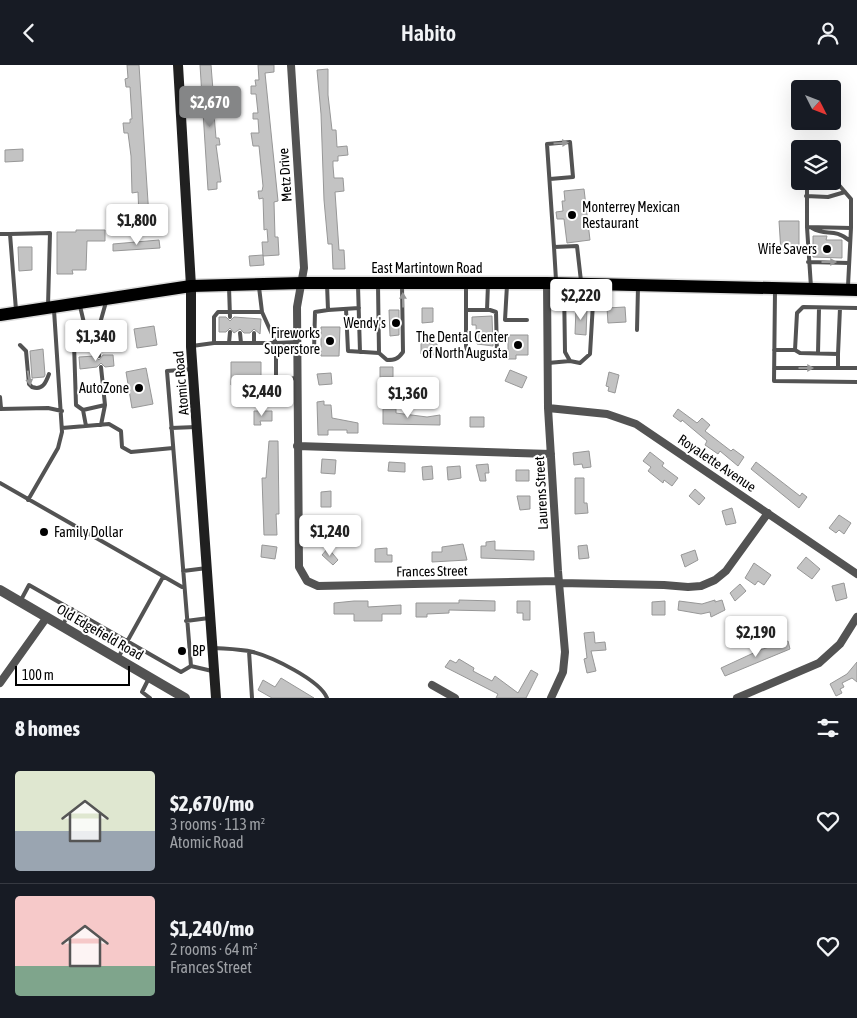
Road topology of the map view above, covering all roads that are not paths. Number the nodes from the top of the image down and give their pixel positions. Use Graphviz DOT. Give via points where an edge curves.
graph roads {
  1 [pos="178,65"];
  2 [pos="291,65"];
  3 [pos="550,179"];
  4 [pos="841,187"];
  5 [pos="806,190"];
  6 [pos="845,192"];
  7 [pos="806,196"];
  8 [pos="809,227"];
  9 [pos="851,228"];
  10 [pos="0,234"];
  11 [pos="10,234"];
  12 [pos="850,241"];
  13 [pos="554,247"];
  14 [pos="808,262"];
  15 [pos="849,263"];
  16 [pos="302,283"];
  17 [pos="327,283"];
  18 [pos="358,283"];
  19 [pos="378,283"];
  20 [pos="402,283"];
  21 [pos="466,283"];
  22 [pos="488,283"];
  23 [pos="507,283"];
  24 [pos="556,283"];
  25 [pos="581,284"];
  26 [pos="594,284"];
  27 [pos="230,285"];
  28 [pos="259,285"];
  29 [pos="638,285"];
  30 [pos="191,286"];
  31 [pos="775,288"];
  32 [pos="811,289"];
  33 [pos="852,290"];
  34 [pos="106,299"];
  35 [pos="80,303"];
  36 [pos="564,303"];
  37 [pos="593,304"];
  38 [pos="359,307"];
  39 [pos="819,307"];
  40 [pos="51,308"];
  41 [pos="840,308"];
  42 [pos="857,308"];
  43 [pos="346,309"];
  44 [pos="328,310"];
  45 [pos="466,310"];
  46 [pos="487,310"];
  47 [pos="230,311"];
  48 [pos="240,311"];
  49 [pos="253,311"];
  50 [pos="17,312"];
  51 [pos="262,312"];
  52 [pos="0,315"];
  53 [pos="230,317"];
  54 [pos="240,317"];
  55 [pos="253,317"];
  56 [pos="527,320"];
  57 [pos="637,330"];
  58 [pos="230,333"];
  59 [pos="240,333"];
  60 [pos="254,333"];
  61 [pos="214,343"];
  62 [pos="230,343"];
  63 [pos="241,343"];
  64 [pos="254,343"];
  65 [pos="276,343"];
  66 [pos="20,345"];
  67 [pos="191,347"];
  68 [pos="297,347"];
  69 [pos="774,350"];
  70 [pos="796,350"];
  71 [pos="360,351"];
  72 [pos="379,353"];
  73 [pos="818,353"];
  74 [pos="838,354"];
  75 [pos="99,356"];
  76 [pos="570,361"];
  77 [pos="548,363"];
  78 [pos="101,367"];
  79 [pos="774,368"];
  80 [pos="838,368"];
  81 [pos="857,368"];
  82 [pos="193,369"];
  83 [pos="49,374"];
  84 [pos="297,378"];
  85 [pos="857,382"];
  86 [pos="0,397"];
  87 [pos="105,405"];
  88 [pos="1,408"];
  89 [pos="548,408"];
  90 [pos="83,410"];
  91 [pos="62,411"];
  92 [pos="101,425"];
  93 [pos="86,426"];
  94 [pos="171,427"];
  95 [pos="198,427"];
  96 [pos="62,428"];
  97 [pos="297,446"];
  98 [pos="173,448"];
  99 [pos="551,454"];
  100 [pos="0,483"];
  101 [pos="28,499"];
  102 [pos="768,513"];
  103 [pos="207,569"];
  104 [pos="183,571"];
  105 [pos="857,574"];
  106 [pos="163,577"];
  107 [pos="559,582"];
  108 [pos="183,587"];
  109 [pos="0,591"];
  110 [pos="20,601"];
  111 [pos="72,609"];
  112 [pos="47,617"];
  113 [pos="857,617"];
  114 [pos="210,618"];
  115 [pos="186,621"];
  116 [pos="62,626"];
  117 [pos="128,640"];
  118 [pos="212,648"];
  119 [pos="249,651"];
  120 [pos="117,659"];
  121 [pos="191,666"];
  122 [pos="214,672"];
  123 [pos="150,677"];
  124 [pos="0,683"];
  125 [pos="432,685"];
  126 [pos="150,698"];
  127 [pos="185,698"];
  128 [pos="216,698"];
  129 [pos="252,698"];
  130 [pos="327,698"];
  131 [pos="456,698"];
  132 [pos="552,698"];
  133 [pos="736,698"];
  1 -- 30 [label="main road, Atomic Road"];
  2 -- 16 [label="street, Metz Drive" via="304,268"];
  3 -- 3 [label="lane, one-way" via="547,144 570,142 572,177"];
  3 -- 13 [label="lane"];
  4 -- 6 [label="lane"];
  5 -- 7 [label="lane"];
  6 -- 7 [label="lane" via="828,197"];
  6 -- 9 [label="lane" via="851,199"];
  7 -- 8 [label="lane"];
  8 -- 9 [label="lane"];
  8 -- 12 [label="lane" via="819,232 839,232"];
  8 -- 14 [label="lane"];
  9 -- 12 [label="lane"];
  10 -- 11 [label="lane"];
  11 -- 40 [label="lane" via="50,233"];
  11 -- 50 [label="lane"];
  12 -- 15 [label="lane"];
  13 -- 24 [label="lane"];
  13 -- 25 [label="lane" via="577,246"];
  14 -- 15 [label="lane, one-way"];
  14 -- 32 [label="lane"];
  15 -- 33 [label="lane"];
  16 -- 17 [label="main road, East Martintown Road"];
  16 -- 28 [label="main road, East Martintown Road"];
  16 -- 68 [label="street, Frances Street" via="297,307"];
  17 -- 18 [label="main road, East Martintown Road"];
  17 -- 44 [label="lane"];
  18 -- 19 [label="main road, East Martintown Road"];
  18 -- 38 [label="lane"];
  19 -- 20 [label="main road, East Martintown Road"];
  19 -- 72 [label="lane"];
  20 -- 21 [label="main road, East Martintown Road"];
  72 -- 20 [label="lane, one-way" via="387,360 394,360 403,352"];
  21 -- 22 [label="main road, East Martintown Road"];
  21 -- 45 [label="lane"];
  22 -- 23 [label="main road, East Martintown Road"];
  22 -- 46 [label="lane"];
  23 -- 24 [label="main road, East Martintown Road"];
  23 -- 56 [label="lane" via="505,319"];
  24 -- 25 [label="main road, East Martintown Road"];
  24 -- 36 [label="lane"];
  24 -- 77 [label="street, Laurens Street"];
  25 -- 26 [label="main road, East Martintown Road"];
  26 -- 29 [label="main road, East Martintown Road"];
  26 -- 37 [label="lane"];
  27 -- 28 [label="main road, East Martintown Road"];
  27 -- 30 [label="main road, East Martintown Road"];
  27 -- 47 [label="lane"];
  28 -- 51 [label="lane"];
  29 -- 31 [label="main road, East Martintown Road"];
  29 -- 57 [label="lane"];
  30 -- 34 [label="main road, East Martintown Road"];
  30 -- 67 [label="main road, Atomic Road"];
  31 -- 32 [label="main road, East Martintown Road"];
  31 -- 69 [label="lane"];
  32 -- 33 [label="main road, East Martintown Road"];
  34 -- 35 [label="main road, East Martintown Road"];
  34 -- 75 [label="lane" via="97,334"];
  35 -- 40 [label="main road, East Martintown Road"];
  35 -- 90 [label="lane" via="84,323 74,344 76,405"];
  36 -- 37 [label="lane"];
  36 -- 76 [label="lane" via="565,352"];
  37 -- 76 [label="lane" via="590,354 580,363"];
  38 -- 43 [label="lane"];
  38 -- 71 [label="lane"];
  39 -- 41 [label="lane"];
  39 -- 70 [label="lane" via="803,307 796,313"];
  39 -- 73 [label="lane"];
  40 -- 50 [label="main road, East Martintown Road"];
  40 -- 91 [label="lane"];
  41 -- 42 [label="lane"];
  41 -- 74 [label="lane"];
  43 -- 44 [label="lane"];
  43 -- 71 [label="lane" via="348,351"];
  44 -- 68 [label="lane" via="315,312 314,351"];
  45 -- 46 [label="lane"];
  45 -- 46 [label="lane" via="467,350 476,354 497,353 496,314 494,310"];
  47 -- 48 [label="lane"];
  47 -- 53 [label="lane"];
  47 -- 61 [label="lane" via="220,311 214,317"];
  48 -- 49 [label="lane"];
  48 -- 54 [label="lane"];
  49 -- 51 [label="lane"];
  49 -- 55 [label="lane"];
  50 -- 52 [label="main road, East Martintown Road"];
  51 -- 65 [label="lane"];
  58 -- 62 [label="lane"];
  59 -- 63 [label="lane"];
  60 -- 64 [label="lane"];
  61 -- 62 [label="lane"];
  61 -- 67 [label="lane"];
  62 -- 63 [label="lane"];
  63 -- 64 [label="lane"];
  64 -- 65 [label="lane"];
  65 -- 68 [label="lane"];
  65 -- 84 [label="lane" via="276,381"];
  66 -- 83 [label="lane, one-way" via="26,351 29,384 37,389 45,384"];
  67 -- 82 [label="main road, Atomic Road"];
  68 -- 84 [label="street, Frances Street"];
  69 -- 70 [label="lane"];
  69 -- 79 [label="lane"];
  70 -- 73 [label="lane"];
  71 -- 72 [label="lane"];
  73 -- 74 [label="lane"];
  74 -- 80 [label="lane"];
  76 -- 77 [label="lane"];
  77 -- 89 [label="street, Laurens Street"];
  78 -- 87 [label="lane"];
  79 -- 80 [label="lane, one-way"];
  79 -- 85 [label="lane" via="774,381"];
  80 -- 81 [label="lane"];
  82 -- 94 [label="lane" via="167,371"];
  82 -- 95 [label="main road, Atomic Road"];
  84 -- 97 [label="street, Frances Street"];
  86 -- 88 [label="lane"];
  87 -- 90 [label="lane"];
  87 -- 92 [label="lane"];
  88 -- 91 [label="lane" via="48,407"];
  89 -- 99 [label="street, Laurens Street"];
  89 -- 102 [label="street, Royalette Avenue" via="607,414 636,424"];
  90 -- 93 [label="lane"];
  91 -- 96 [label="lane"];
  92 -- 93 [label="lane"];
  92 -- 98 [label="lane" via="109,424 121,431 122,447 130,452"];
  93 -- 96 [label="lane"];
  94 -- 95 [label="lane"];
  94 -- 98 [label="lane"];
  95 -- 103 [label="main road, Atomic Road"];
  96 -- 101 [label="lane" via="58,448"];
  97 -- 99 [label="street"];
  97 -- 107 [label="street, Frances Street" via="299,567 312,584"];
  98 -- 104 [label="lane"];
  99 -- 107 [label="street, Laurens Street"];
  100 -- 101 [label="lane"];
  101 -- 106 [label="lane"];
  102 -- 105 [label="street, Royalette Avenue"];
  102 -- 107 [label="street, Frances Street" via="726,571 701,586"];
  103 -- 104 [label="lane"];
  103 -- 114 [label="main road, Atomic Road"];
  104 -- 108 [label="lane"];
  106 -- 108 [label="lane"];
  106 -- 117 [label="lane"];
  107 -- 132 [label="street, Laurens Street" via="565,662"];
  108 -- 115 [label="lane"];
  109 -- 110 [label="street, Old Edgefield Road"];
  110 -- 111 [label="lane" via="28,585"];
  110 -- 112 [label="street, Old Edgefield Road"];
  111 -- 116 [label="lane"];
  111 -- 117 [label="lane"];
  112 -- 116 [label="street, Old Edgefield Road"];
  112 -- 124 [label="street"];
  113 -- 133 [label="street" via="840,645 819,663"];
  114 -- 115 [label="lane"];
  114 -- 118 [label="main road, Atomic Road"];
  115 -- 121 [label="lane"];
  116 -- 120 [label="street, Old Edgefield Road"];
  117 -- 120 [label="lane"];
  117 -- 121 [label="lane" via="181,672"];
  118 -- 119 [label="lane"];
  118 -- 122 [label="main road, Atomic Road"];
  119 -- 129 [label="lane"];
  119 -- 130 [label="lane" via="266,656 317,684"];
  120 -- 123 [label="street, Old Edgefield Road"];
  121 -- 122 [label="lane"];
  122 -- 128 [label="main road, Atomic Road"];
  123 -- 126 [label="lane" via="142,692"];
  123 -- 127 [label="street, Old Edgefield Road"];
  125 -- 131 [label="street"];
}
